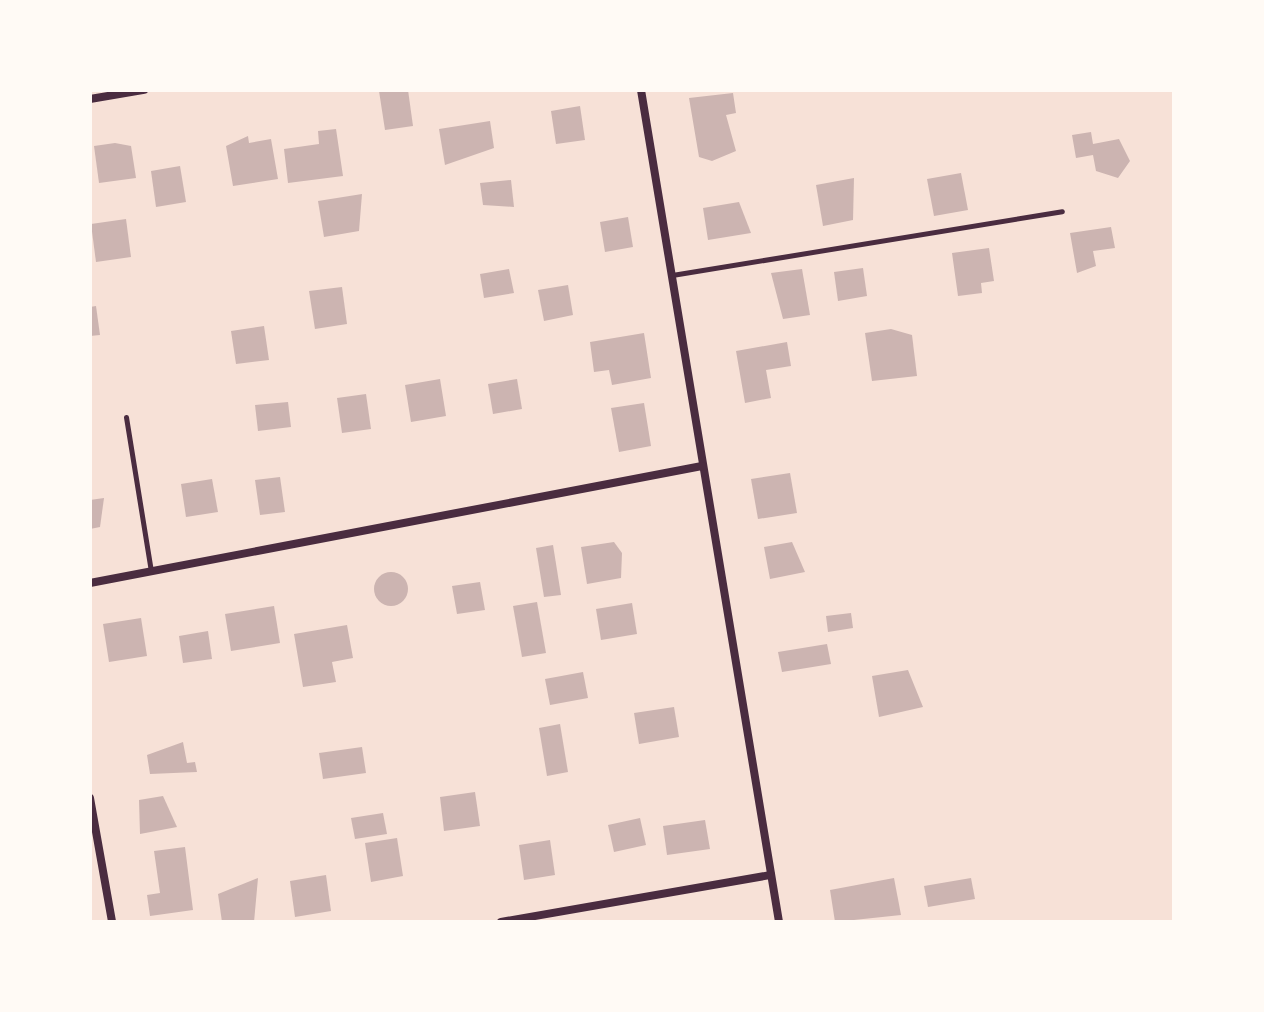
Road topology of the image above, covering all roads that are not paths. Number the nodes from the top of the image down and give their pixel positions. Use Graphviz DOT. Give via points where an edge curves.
graph roads {
  1 [pos="144,90"];
  2 [pos="641,90"];
  3 [pos="90,99"];
  4 [pos="1062,211"];
  5 [pos="671,275"];
  6 [pos="126,417"];
  7 [pos="702,466"];
  8 [pos="151,571"];
  9 [pos="90,583"];
  10 [pos="90,798"];
  11 [pos="771,875"];
  12 [pos="112,922"];
  13 [pos="501,922"];
  14 [pos="779,922"];
  1 -- 3 [label="street"];
  2 -- 5 [label="street"];
  4 -- 5 [label="lane"];
  5 -- 7 [label="street"];
  6 -- 8 [label="lane"];
  7 -- 8 [label="street"];
  7 -- 11 [label="street"];
  8 -- 9 [label="street"];
  10 -- 12 [label="street"];
  11 -- 13 [label="street"];
  11 -- 14 [label="street"];
}
